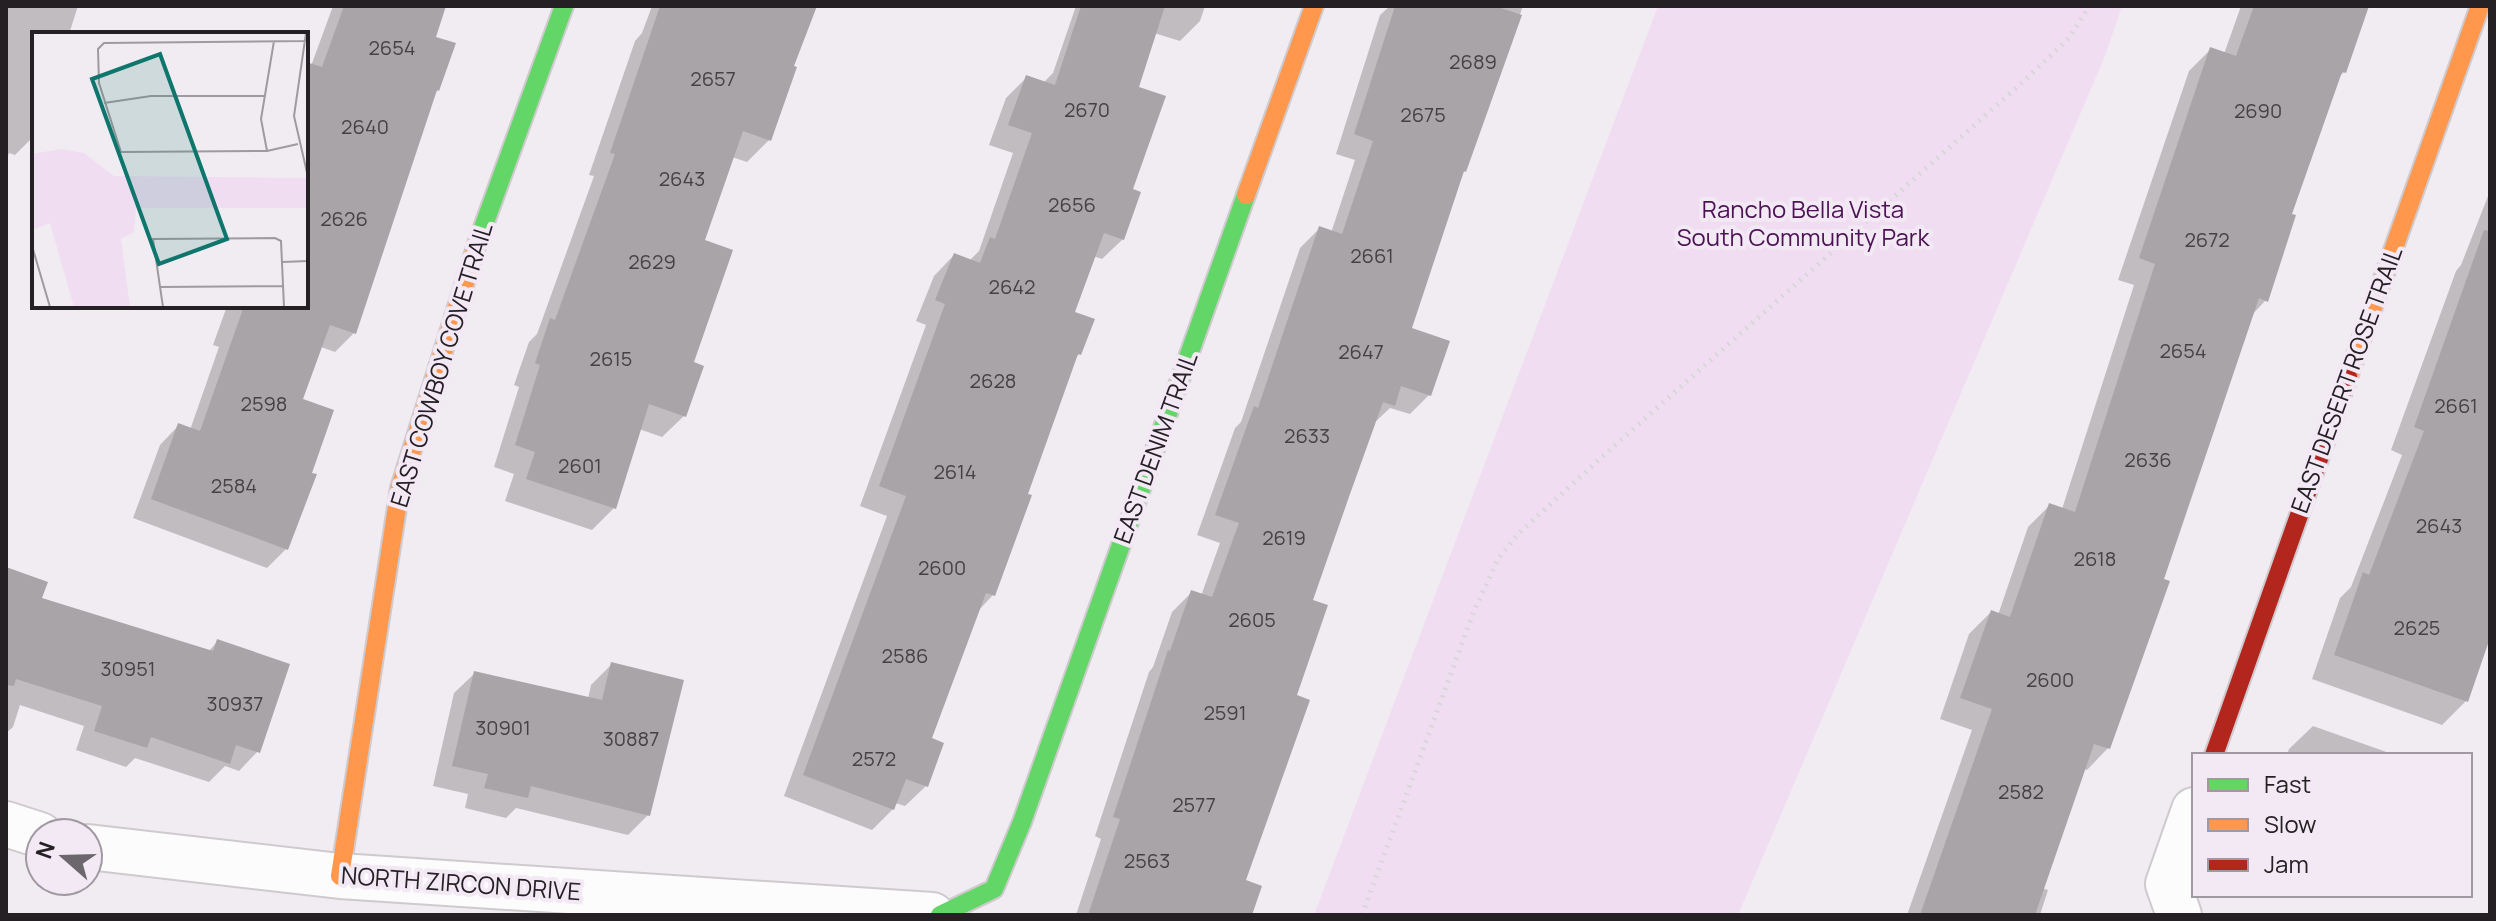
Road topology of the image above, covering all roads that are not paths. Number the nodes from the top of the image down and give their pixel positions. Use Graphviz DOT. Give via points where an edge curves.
graph roads {
  1 [pos="564,6"];
  2 [pos="1314,6"];
  3 [pos="2480,6"];
  4 [pos="2215,753"];
  5 [pos="2192,816"];
  6 [pos="104,849"];
  7 [pos="340,876"];
  8 [pos="932,915"];
  9 [pos="940,915"];
  10 [pos="2179,915"];
  1 -- 7 [label="street, EAST COWBOY COVE TRAIL" via="461,289 400,488"];
  2 -- 9 [label="street, EAST DENIM TRAIL" via="994,889"];
  3 -- 4 [label="street, EAST DESERT ROSE TRAIL"];
  5 -- 10 [label="street" via="2168,884"];
  6 -- 7 [label="street, NORTH ZIRCON DRIVE"];
  7 -- 8 [label="street, NORTH ZIRCON DRIVE"];
}
